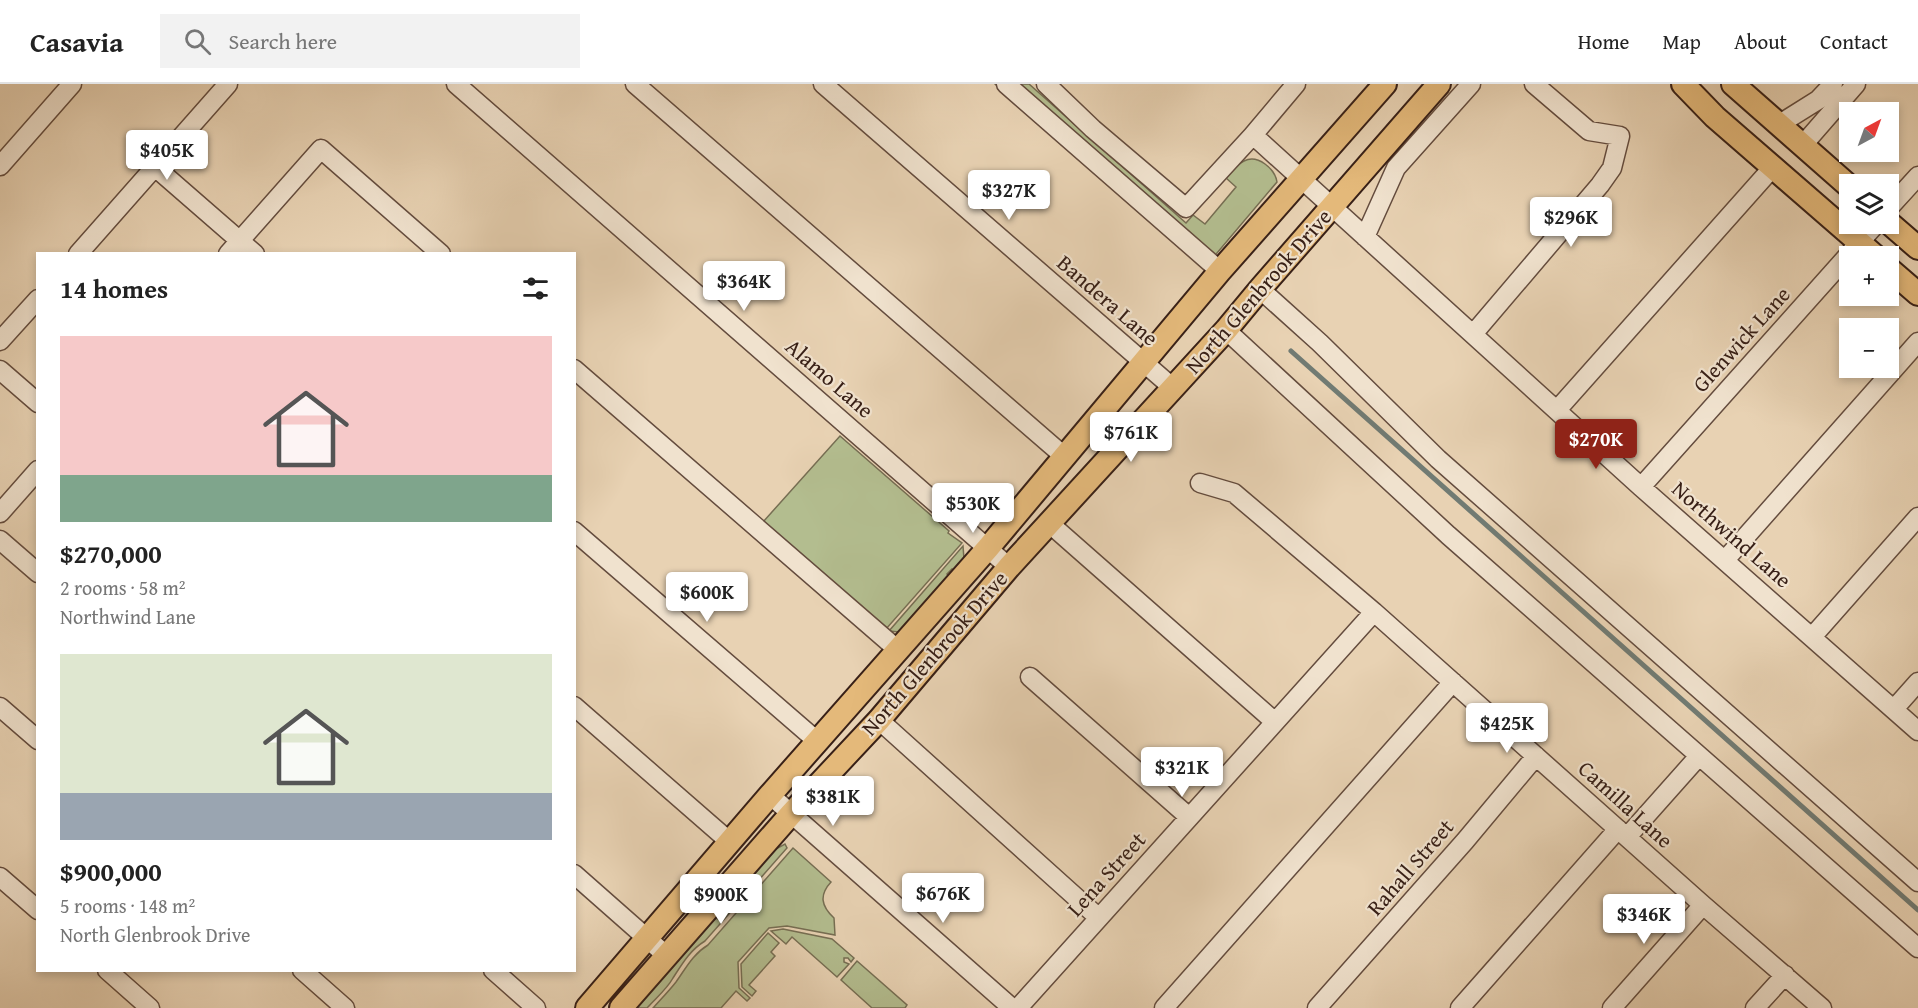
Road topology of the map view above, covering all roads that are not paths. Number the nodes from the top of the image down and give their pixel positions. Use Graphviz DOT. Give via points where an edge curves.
graph roads {
  1 [pos="72,84"];
  2 [pos="228,84"];
  3 [pos="456,84"];
  4 [pos="635,84"];
  5 [pos="823,84"];
  6 [pos="1006,84"];
  7 [pos="1046,84"];
  8 [pos="1296,84"];
  9 [pos="1385,84"];
  10 [pos="1439,84"];
  11 [pos="1471,84"];
  12 [pos="1534,84"];
  13 [pos="1683,84"];
  14 [pos="1733,84"];
  15 [pos="1833,84"];
  16 [pos="1856,84"];
  17 [pos="1778,124"];
  18 [pos="1252,135"];
  19 [pos="1802,146"];
  20 [pos="0,166"];
  21 [pos="155,167"];
  22 [pos="1773,167"];
  23 [pos="1918,176"];
  24 [pos="1302,178"];
  25 [pos="1839,178"];
  26 [pos="1899,197"];
  27 [pos="1332,207"];
  28 [pos="1899,232"];
  29 [pos="1365,237"];
  30 [pos="1862,246"];
  31 [pos="234,247"];
  32 [pos="1918,248"];
  33 [pos="80,252"];
  34 [pos="249,252"];
  35 [pos="439,252"];
  36 [pos="1220,271"];
  37 [pos="1899,278"];
  38 [pos="1839,279"];
  39 [pos="1260,288"];
  40 [pos="1918,294"];
  41 [pos="36,301"];
  42 [pos="1226,330"];
  43 [pos="1474,333"];
  44 [pos="0,341"];
  45 [pos="1918,342"];
  46 [pos="1143,363"];
  47 [pos="0,370"];
  48 [pos="576,371"];
  49 [pos="1172,387"];
  50 [pos="36,401"];
  51 [pos="1557,410"];
  52 [pos="1065,457"];
  53 [pos="36,472"];
  54 [pos="1200,483"];
  55 [pos="1641,486"];
  56 [pos="0,513"];
  57 [pos="1918,517"];
  58 [pos="1049,523"];
  59 [pos="576,533"];
  60 [pos="0,540"];
  61 [pos="988,548"];
  62 [pos="1725,560"];
  63 [pos="1009,567"];
  64 [pos="36,571"];
  65 [pos="1374,612"];
  66 [pos="1812,637"];
  67 [pos="898,651"];
  68 [pos="1030,677"];
  69 [pos="1453,682"];
  70 [pos="1918,682"];
  71 [pos="0,707"];
  72 [pos="576,708"];
  73 [pos="1894,709"];
  74 [pos="879,720"];
  75 [pos="1275,722"];
  76 [pos="1918,731"];
  77 [pos="36,738"];
  78 [pos="816,741"];
  79 [pos="1536,756"];
  80 [pos="1700,756"];
  81 [pos="770,795"];
  82 [pos="791,814"];
  83 [pos="1190,817"];
  84 [pos="1623,833"];
  85 [pos="729,842"];
  86 [pos="576,876"];
  87 [pos="0,877"];
  88 [pos="1918,882"];
  89 [pos="1703,906"];
  90 [pos="36,908"];
  91 [pos="1099,918"];
  92 [pos="647,938"];
  93 [pos="1918,948"];
  94 [pos="667,956"];
  95 [pos="109,972"];
  96 [pos="304,972"];
  97 [pos="495,972"];
  98 [pos="1785,975"];
  99 [pos="150,1008"];
  100 [pos="345,1008"];
  101 [pos="536,1008"];
  102 [pos="587,1008"];
  103 [pos="621,1008"];
  104 [pos="1012,1008"];
  105 [pos="1018,1008"];
  106 [pos="1164,1008"];
  107 [pos="1317,1008"];
  108 [pos="1460,1008"];
  109 [pos="1612,1008"];
  110 [pos="1755,1008"];
  111 [pos="1822,1008"];
  1 -- 20 [label="street"];
  2 -- 21 [label="street"];
  3 -- 61 [label="street, Alamo Lane"];
  4 -- 52 [label="street"];
  5 -- 46 [label="street, Bandera Lane"];
  6 -- 36 [label="street"];
  7 -- 18 [label="street" via="1186,208"];
  8 -- 18 [label="street"];
  9 -- 24 [label="main road, North Glenbrook Drive"];
  10 -- 27 [label="main road, North Glenbrook Drive"];
  11 -- 29 [label="street" via="1396,168"];
  12 -- 43 [label="street" via="1589,131 1620,136 1612,168 1600,185"];
  13 -- 22 [label="main road"];
  14 -- 17 [label="main road"];
  15 -- 17 [label="street" via="1818,100"];
  16 -- 19 [label="street"];
  17 -- 19 [label="main road"];
  18 -- 24 [label="street, Northwind Lane"];
  19 -- 25 [label="main road"];
  21 -- 31 [label="street"];
  21 -- 33 [label="street"];
  22 -- 30 [label="main road"];
  22 -- 51 [label="street"];
  23 -- 26 [label="street"];
  24 -- 27 [label="street, Northwind Lane"];
  24 -- 36 [label="main road, North Glenbrook Drive"];
  27 -- 29 [label="street, Northwind Lane"];
  27 -- 39 [label="main road, North Glenbrook Drive"];
  28 -- 32 [label="main road"];
  29 -- 43 [label="street, Northwind Lane"];
  31 -- 34 [label="street"];
  31 -- 35 [label="street" via="321,149"];
  36 -- 46 [label="main road, North Glenbrook Drive"];
  37 -- 40 [label="main road"];
  38 -- 55 [label="street, Glenwick Lane"];
  39 -- 42 [label="main road, North Glenbrook Drive"];
  39 -- 88 [label="street" via="1438,459"];
  41 -- 44 [label="street"];
  42 -- 49 [label="main road, North Glenbrook Drive"];
  42 -- 80 [label="street" via="1439,527"];
  43 -- 51 [label="street, Northwind Lane"];
  45 -- 62 [label="street"];
  46 -- 49 [label="street, Bandera Lane"];
  46 -- 52 [label="main road, North Glenbrook Drive"];
  47 -- 50 [label="street"];
  48 -- 67 [label="street"];
  49 -- 58 [label="main road, North Glenbrook Drive"];
  51 -- 55 [label="street, Northwind Lane"];
  52 -- 61 [label="main road, North Glenbrook Drive"];
  53 -- 56 [label="street"];
  54 -- 65 [label="street, Camilla Lane" via="1234,493"];
  55 -- 62 [label="street, Northwind Lane"];
  57 -- 66 [label="street"];
  58 -- 63 [label="main road, North Glenbrook Drive"];
  58 -- 75 [label="street"];
  59 -- 78 [label="street"];
  60 -- 64 [label="street"];
  61 -- 63 [label="street, Alamo Lane"];
  61 -- 67 [label="main road, North Glenbrook Drive"];
  62 -- 66 [label="street, Northwind Lane"];
  63 -- 74 [label="main road, North Glenbrook Drive"];
  65 -- 69 [label="street, Camilla Lane"];
  65 -- 75 [label="street, Lena Street"];
  66 -- 73 [label="street, Northwind Lane"];
  67 -- 78 [label="main road, North Glenbrook Drive"];
  68 -- 83 [label="street"];
  69 -- 79 [label="street, Camilla Lane"];
  69 -- 106 [label="street"];
  70 -- 73 [label="street"];
  71 -- 77 [label="street"];
  72 -- 85 [label="street"];
  73 -- 76 [label="street, Northwind Lane"];
  74 -- 82 [label="main road, North Glenbrook Drive"];
  74 -- 91 [label="street"];
  75 -- 83 [label="street, Lena Street"];
  78 -- 81 [label="main road, North Glenbrook Drive"];
  79 -- 84 [label="street, Camilla Lane"];
  79 -- 107 [label="street, Rahall Street"];
  80 -- 84 [label="street"];
  80 -- 93 [label="street"];
  81 -- 82 [label="street"];
  81 -- 85 [label="main road, North Glenbrook Drive"];
  82 -- 94 [label="main road, North Glenbrook Drive"];
  82 -- 104 [label="street"];
  83 -- 91 [label="street, Lena Street"];
  84 -- 89 [label="street, Camilla Lane"];
  84 -- 108 [label="street"];
  85 -- 92 [label="main road, North Glenbrook Drive"];
  86 -- 92 [label="street"];
  87 -- 90 [label="street"];
  89 -- 98 [label="street, Camilla Lane"];
  89 -- 109 [label="street"];
  91 -- 105 [label="street, Lena Street"];
  92 -- 94 [label="street"];
  92 -- 102 [label="main road, North Glenbrook Drive"];
  94 -- 103 [label="main road, North Glenbrook Drive"];
  95 -- 99 [label="street"];
  96 -- 100 [label="street"];
  97 -- 101 [label="street"];
  98 -- 110 [label="street"];
  98 -- 111 [label="street, Camilla Lane"];
}
